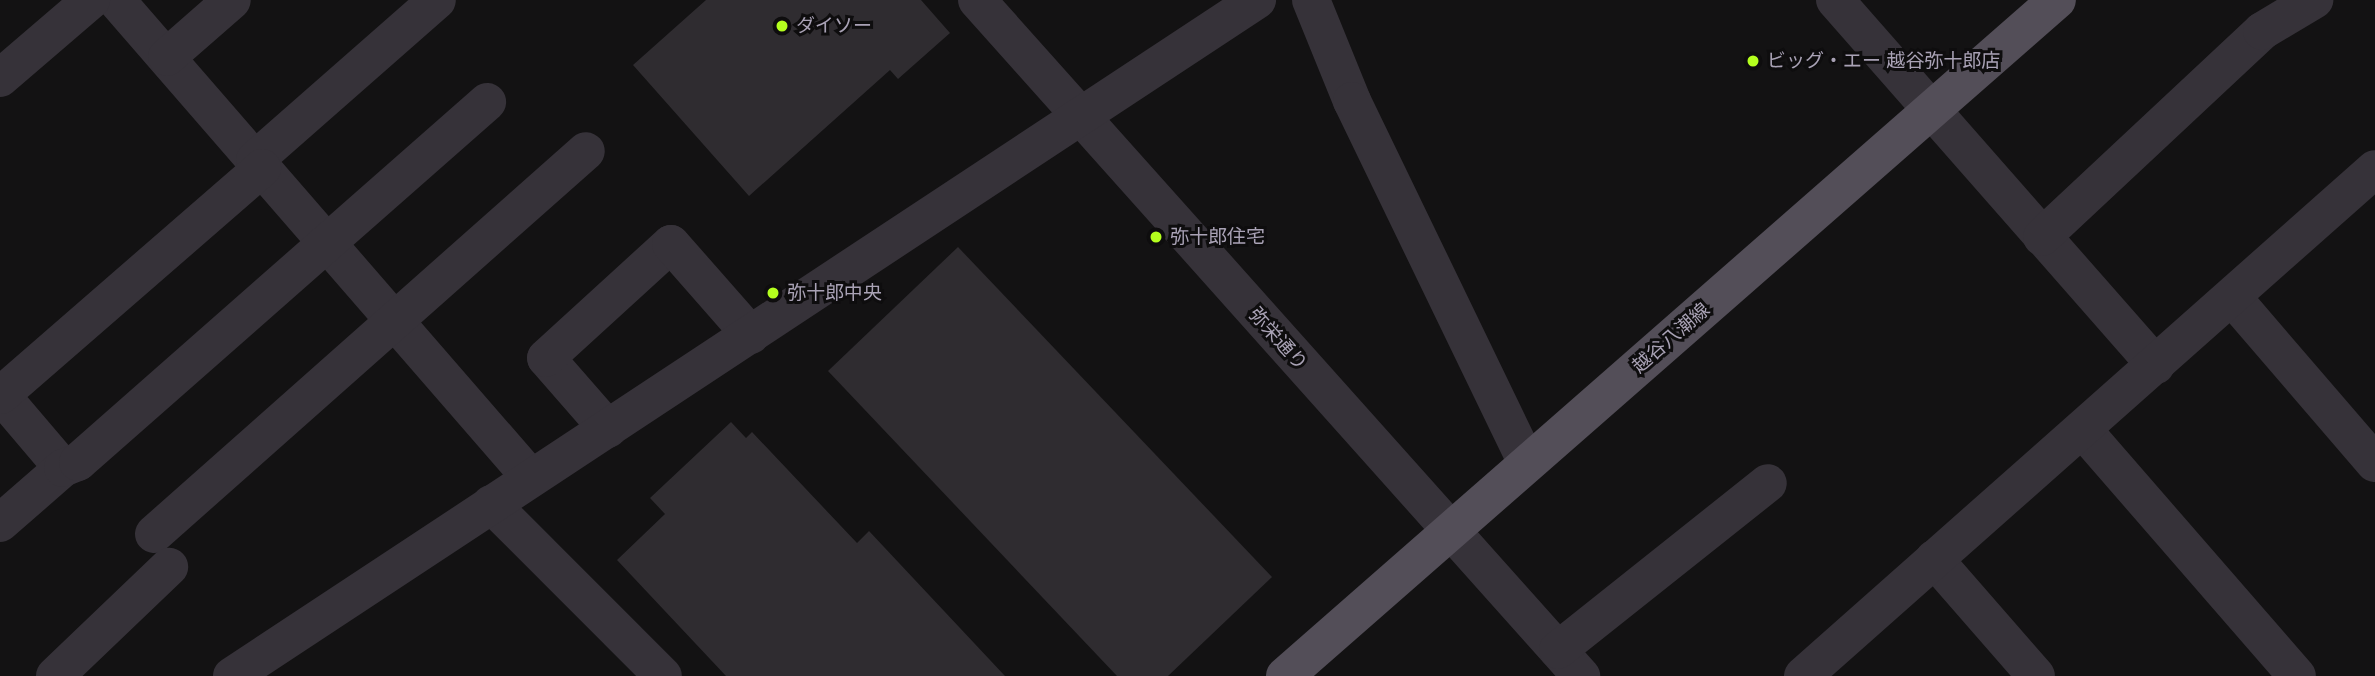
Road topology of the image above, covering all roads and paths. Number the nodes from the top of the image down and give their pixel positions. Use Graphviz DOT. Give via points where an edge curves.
graph roads {
  1 [pos="91,0"];
  2 [pos="116,0"];
  3 [pos="232,0"];
  4 [pos="437,0"];
  5 [pos="977,0"];
  6 [pos="1257,0"];
  7 [pos="1311,0"];
  8 [pos="1835,0"];
  9 [pos="2057,0"];
  10 [pos="2314,0"];
  11 [pos="167,57"];
  12 [pos="0,78"];
  13 [pos="487,102"];
  14 [pos="1932,111"];
  15 [pos="1080,120"];
  16 [pos="586,151"];
  17 [pos="259,164"];
  18 [pos="2375,169"];
  19 [pos="2042,237"];
  20 [pos="330,241"];
  21 [pos="2232,297"];
  22 [pos="395,318"];
  23 [pos="751,335"];
  24 [pos="2156,365"];
  25 [pos="0,394"];
  26 [pos="608,429"];
  27 [pos="2083,430"];
  28 [pos="1527,463"];
  29 [pos="2375,463"];
  30 [pos="63,468"];
  31 [pos="531,478"];
  32 [pos="1768,484"];
  33 [pos="491,504"];
  34 [pos="0,523"];
  35 [pos="1451,530"];
  36 [pos="1934,559"];
  37 [pos="1569,663"];
  38 [pos="55,676"];
  39 [pos="232,676"];
  40 [pos="663,676"];
  41 [pos="1285,676"];
  42 [pos="1803,676"];
  43 [pos="2036,676"];
  44 [pos="2297,676"];
  1 -- 12 [label="street"];
  2 -- 11 [label="street"];
  3 -- 11 [label="street"];
  4 -- 17 [label="street"];
  5 -- 15 [label="street, 弥栄通り"];
  6 -- 15 [label="street"];
  7 -- 28 [label="street" via="1352,101"];
  8 -- 14 [label="street"];
  9 -- 14 [label="main road, 越谷八潮線"];
  10 -- 19 [label="street" via="2262,32"];
  11 -- 17 [label="street"];
  13 -- 20 [label="street"];
  14 -- 19 [label="street"];
  14 -- 28 [label="main road, 越谷八潮線"];
  15 -- 23 [label="street"];
  15 -- 35 [label="street, 弥栄通り"];
  16 -- 22 [label="street"];
  17 -- 20 [label="street"];
  17 -- 25 [label="street"];
  18 -- 21 [label="street"];
  19 -- 24 [label="street"];
  20 -- 22 [label="street"];
  20 -- 30 [label="street" via="78,462"];
  21 -- 24 [label="street"];
  21 -- 29 [label="street"];
  22 -- 31 [label="street"];
  22 -- 38 [label="street" via="162,550"];
  23 -- 26 [label="street"];
  23 -- 26 [label="street" via="671,244 546,358"];
  24 -- 27 [label="street"];
  25 -- 30 [label="street"];
  26 -- 31 [label="street"];
  27 -- 36 [label="street"];
  27 -- 44 [label="street"];
  28 -- 35 [label="main road, 越谷八潮線"];
  30 -- 34 [label="street"];
  31 -- 33 [label="street"];
  32 -- 37 [label="street"];
  33 -- 39 [label="street"];
  33 -- 40 [label="street"];
  35 -- 37 [label="street, 弥栄通り"];
  35 -- 41 [label="main road, 越谷八潮線"];
  36 -- 42 [label="street"];
  36 -- 43 [label="street"];
}
